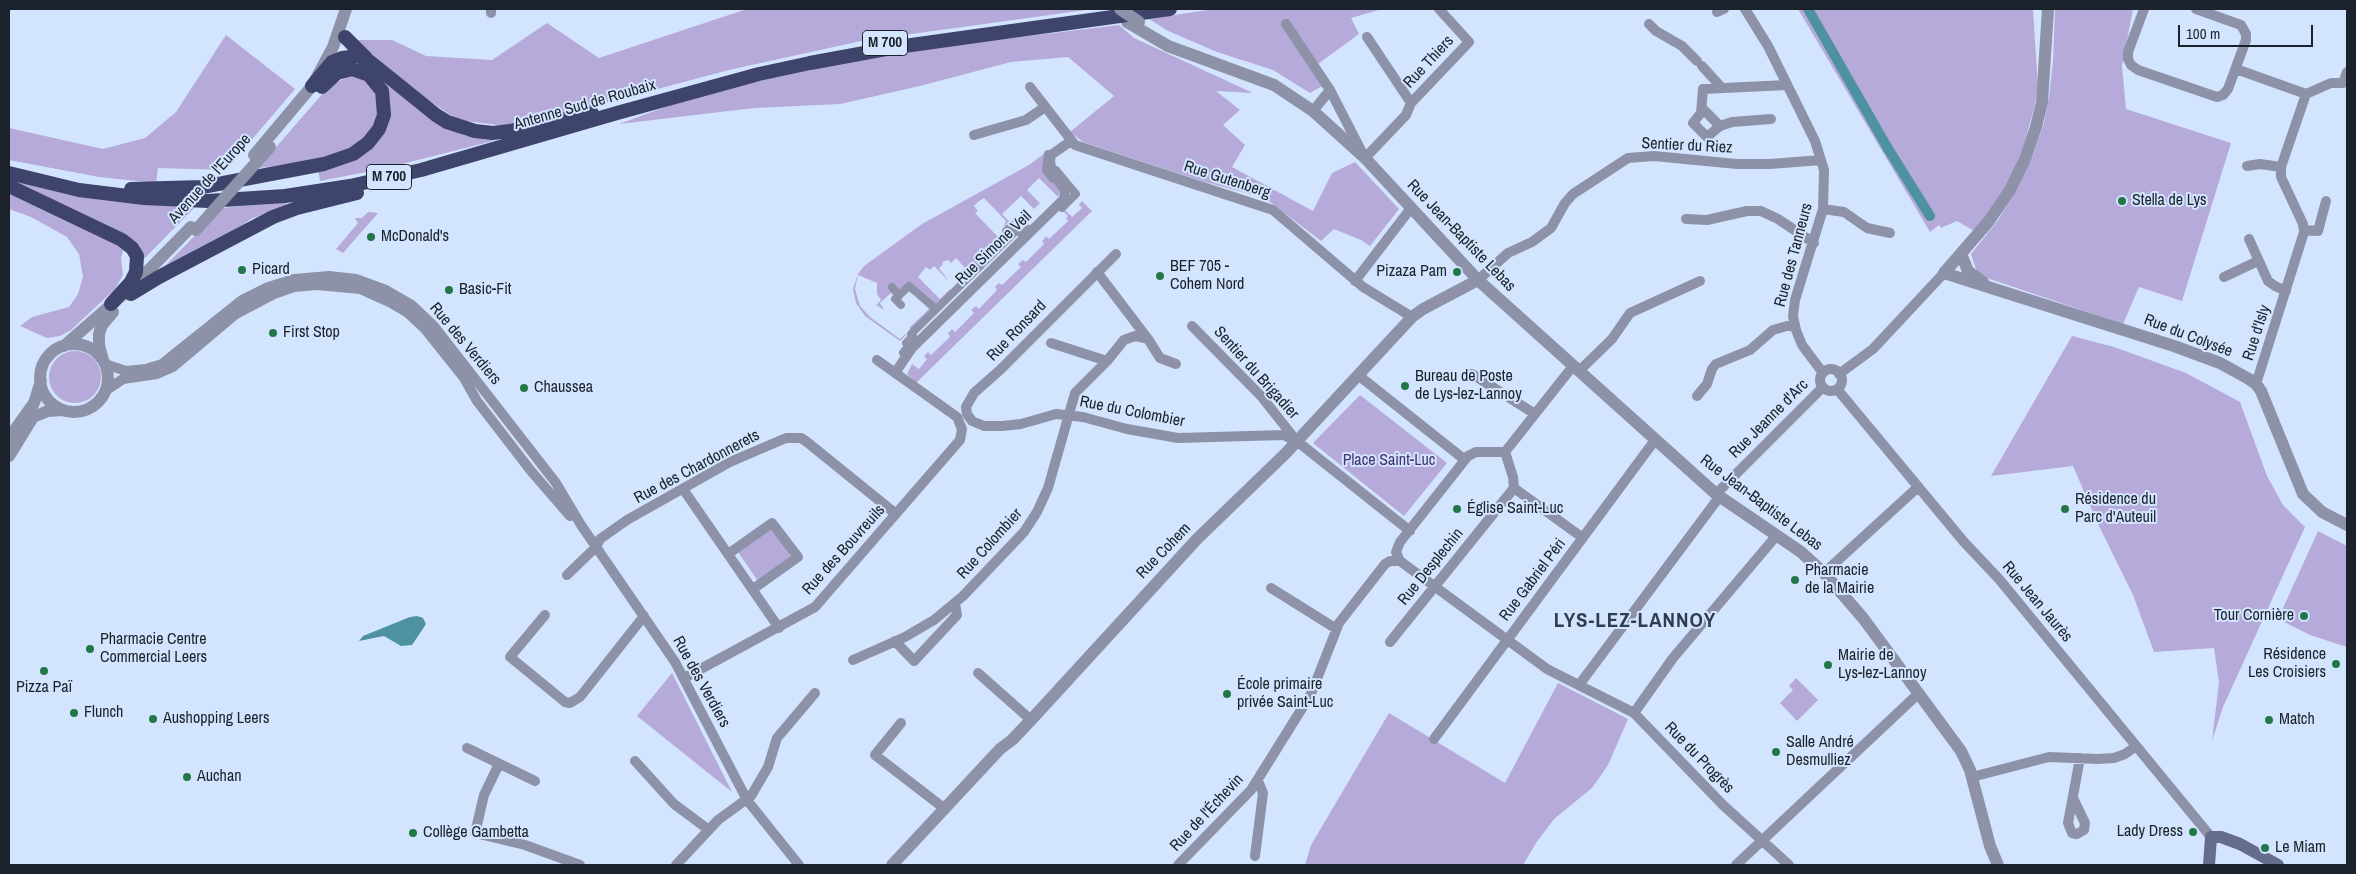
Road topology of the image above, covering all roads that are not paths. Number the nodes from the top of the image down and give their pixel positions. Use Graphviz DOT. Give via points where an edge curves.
graph roads {
  1 [pos="346,9"];
  2 [pos="350,9"];
  3 [pos="1108,9"];
  4 [pos="1120,9"];
  5 [pos="1170,9"];
  6 [pos="1439,9"];
  7 [pos="1746,9"];
  8 [pos="2039,9"];
  9 [pos="2048,9"];
  10 [pos="2144,9"];
  11 [pos="2196,9"];
  12 [pos="1130,18"];
  13 [pos="1286,24"];
  14 [pos="1648,24"];
  15 [pos="345,37"];
  16 [pos="1366,37"];
  17 [pos="338,59"];
  18 [pos="370,61"];
  19 [pos="2236,70"];
  20 [pos="2045,71"];
  21 [pos="2347,72"];
  22 [pos="2345,83"];
  23 [pos="1787,85"];
  24 [pos="317,87"];
  25 [pos="1030,87"];
  26 [pos="1722,88"];
  27 [pos="1330,90"];
  28 [pos="2306,94"];
  29 [pos="1411,103"];
  30 [pos="1045,107"];
  31 [pos="1315,108"];
  32 [pos="1702,108"];
  33 [pos="600,112"];
  34 [pos="1771,119"];
  35 [pos="1720,126"];
  36 [pos="974,135"];
  37 [pos="1071,141"];
  38 [pos="496,150"];
  39 [pos="1365,158"];
  40 [pos="1821,160"];
  41 [pos="9,166"];
  42 [pos="2247,166"];
  43 [pos="2281,168"];
  44 [pos="9,173"];
  45 [pos="9,186"];
  46 [pos="115,189"];
  47 [pos="2326,201"];
  48 [pos="1411,208"];
  49 [pos="1824,209"];
  50 [pos="1686,219"];
  51 [pos="193,228"];
  52 [pos="1017,230"];
  53 [pos="2304,230"];
  54 [pos="1006,231"];
  55 [pos="1890,233"];
  56 [pos="2249,239"];
  57 [pos="1814,242"];
  58 [pos="1116,254"];
  59 [pos="1961,254"];
  60 [pos="2258,261"];
  61 [pos="1097,272"];
  62 [pos="1944,273"];
  63 [pos="2224,276"];
  64 [pos="1356,280"];
  65 [pos="1478,280"];
  66 [pos="1700,281"];
  67 [pos="892,287"];
  68 [pos="1996,289"];
  69 [pos="2286,291"];
  70 [pos="131,294"];
  71 [pos="899,296"];
  72 [pos="111,304"];
  73 [pos="901,305"];
  74 [pos="936,310"];
  75 [pos="1412,317"];
  76 [pos="1794,324"];
  77 [pos="1192,326"];
  78 [pos="1148,339"];
  79 [pos="1051,343"];
  80 [pos="64,346"];
  81 [pos="905,359"];
  82 [pos="877,360"];
  83 [pos="1106,361"];
  84 [pos="104,362"];
  85 [pos="1176,364"];
  86 [pos="1576,368"];
  87 [pos="895,373"];
  88 [pos="1823,373"];
  89 [pos="1472,374"];
  90 [pos="1839,374"];
  91 [pos="1358,375"];
  92 [pos="41,381"];
  93 [pos="2256,384"];
  94 [pos="1823,387"];
  95 [pos="1836,389"];
  96 [pos="105,391"];
  97 [pos="1697,396"];
  98 [pos="65,410"];
  99 [pos="1535,414"];
  100 [pos="1068,415"];
  101 [pos="963,417"];
  102 [pos="9,438"];
  103 [pos="1655,440"];
  104 [pos="1297,442"];
  105 [pos="1505,452"];
  106 [pos="9,456"];
  107 [pos="1465,460"];
  108 [pos="1918,487"];
  109 [pos="1514,488"];
  110 [pos="683,489"];
  111 [pos="1718,495"];
  112 [pos="896,514"];
  113 [pos="2347,525"];
  114 [pos="1410,531"];
  115 [pos="587,535"];
  116 [pos="1777,535"];
  117 [pos="1583,538"];
  118 [pos="596,547"];
  119 [pos="728,554"];
  120 [pos="1400,561"];
  121 [pos="1824,573"];
  122 [pos="567,575"];
  123 [pos="1434,587"];
  124 [pos="1271,588"];
  125 [pos="752,589"];
  126 [pos="955,603"];
  127 [pos="545,615"];
  128 [pos="644,616"];
  129 [pos="779,628"];
  130 [pos="1335,628"];
  131 [pos="1508,639"];
  132 [pos="895,641"];
  133 [pos="1390,642"];
  134 [pos="853,660"];
  135 [pos="978,673"];
  136 [pos="684,678"];
  137 [pos="1579,685"];
  138 [pos="815,693"];
  139 [pos="1919,693"];
  140 [pos="1634,713"];
  141 [pos="1031,720"];
  142 [pos="901,723"];
  143 [pos="1434,739"];
  144 [pos="2135,747"];
  145 [pos="467,748"];
  146 [pos="2080,758"];
  147 [pos="635,761"];
  148 [pos="499,764"];
  149 [pos="1972,777"];
  150 [pos="535,781"];
  151 [pos="1258,781"];
  152 [pos="2073,798"];
  153 [pos="747,800"];
  154 [pos="945,809"];
  155 [pos="709,830"];
  156 [pos="2212,837"];
  157 [pos="1762,841"];
  158 [pos="1255,856"];
  159 [pos="580,865"];
  160 [pos="676,865"];
  161 [pos="799,865"];
  162 [pos="892,865"];
  163 [pos="1178,865"];
  164 [pos="1736,865"];
  165 [pos="1789,865"];
  166 [pos="1998,865"];
  167 [pos="2209,865"];
  168 [pos="2278,865"];
  1 -- 24 [label="street, Avenue de l'Europe"];
  2 -- 15 [label="street"];
  3 -- 12 [label="street, Rue Jean-Baptiste Lebas"];
  4 -- 12 [label="street, Rue Jean-Baptiste Lebas, bridge"];
  5 -- 38 [label="highway, Antenne Sud de Roubaix / M 700" via="897,47 810,63 617,113"];
  6 -- 29 [label="street, Rue Thiers" via="1469,42"];
  7 -- 23 [label="street, Rue des Tanneurs"];
  8 -- 20 [label="street"];
  9 -- 20 [label="street"];
  10 -- 19 [label="street" via="2127,56 2134,68 2214,97 2226,92"];
  11 -- 19 [label="street" via="2243,28 2246,40"];
  12 -- 31 [label="street, Rue Jean-Baptiste Lebas" via="1174,41 1270,74 1298,90"];
  12 -- 33 [label="highway, Antenne Sud de Roubaix / M 700" via="881,43 704,82"];
  13 -- 27 [label="street, Rue Jean-Baptiste Lebas"];
  14 -- 26 [label="street" via="1682,46"];
  15 -- 17 [label="street"];
  15 -- 18 [label="highway"];
  16 -- 29 [label="street, Rue Thiers"];
  17 -- 18 [label="highway" via="353,56"];
  17 -- 24 [label="highway" via="332,62"];
  18 -- 33 [label="highway" via="436,115 475,131 510,131"];
  19 -- 28 [label="street"];
  20 -- 59 [label="street" via="2036,127 2017,176 1989,221"];
  21 -- 22 [label="street"];
  22 -- 28 [label="street" via="2331,83"];
  23 -- 26 [label="street"];
  23 -- 40 [label="street, Rue des Tanneurs"];
  24 -- 46 [label="highway" via="347,69 363,72 379,85 384,99 382,122 368,143 353,154 324,164 202,187"];
  24 -- 51 [label="street, Avenue de l'Europe"];
  24 -- 51 [label="street, Avenue de l'Europe, bridge" via="270,147"];
  25 -- 30 [label="street"];
  26 -- 32 [label="street" via="1703,89"];
  27 -- 31 [label="street"];
  27 -- 39 [label="street, Rue Jean-Baptiste Lebas"];
  28 -- 43 [label="street"];
  29 -- 39 [label="street, Rue Thiers" via="1406,115"];
  30 -- 36 [label="street" via="1026,120"];
  30 -- 37 [label="street"];
  31 -- 39 [label="street, Rue Jean-Baptiste Lebas" via="1345,131"];
  32 -- 35 [label="street"];
  32 -- 35 [label="street" via="1693,122 1707,137"];
  33 -- 46 [label="highway, Antenne Sud de Roubaix / M 700" via="445,157 326,184 266,192 209,194"];
  34 -- 35 [label="street"];
  37 -- 52 [label="street" via="1049,151 1046,159 1046,170 1059,187 1060,196 1022,235"];
  37 -- 64 [label="street, Rue Gutenberg" via="1272,210"];
  37 -- 81 [label="street, Rue Simone Veil" via="1051,155 1050,161 1052,172 1065,190 1064,199 912,348"];
  38 -- 44 [label="highway, Antenne Sud de Roubaix / M 700" via="359,184 235,200 128,197 65,187"];
  38 -- 70 [label="highway" via="273,217"];
  39 -- 48 [label="street, Rue Jean-Baptiste Lebas"];
  40 -- 49 [label="street, Rue des Tanneurs" via="1825,180"];
  40 -- 65 [label="street, Sentier du Riez" via="1770,164 1654,156 1628,158 1574,194 1551,228 1532,242 1508,253"];
  41 -- 46 [label="highway, Antenne Sud de Roubaix / M 700"];
  42 -- 43 [label="street" via="2260,164"];
  43 -- 53 [label="street" via="2281,177"];
  45 -- 72 [label="highway" via="122,240 132,248 137,256 136,272"];
  47 -- 53 [label="street" via="2318,231"];
  48 -- 64 [label="street"];
  48 -- 65 [label="street, Rue Jean-Baptiste Lebas"];
  49 -- 55 [label="street" via="1844,212 1867,228"];
  49 -- 57 [label="street, Rue des Tanneurs"];
  50 -- 57 [label="street" via="1707,220 1761,211"];
  51 -- 70 [label="street, Avenue de l'Europe"];
  51 -- 72 [label="street, Avenue de l'Europe"];
  52 -- 54 [label="street" via="1012,225"];
  52 -- 74 [label="street"];
  53 -- 69 [label="street, Rue d'Isly"];
  56 -- 60 [label="street, Rue d'Isly"];
  57 -- 76 [label="street, Rue des Tanneurs" via="1795,300"];
  58 -- 61 [label="street, Rue Ronsard"];
  59 -- 62 [label="street"];
  59 -- 68 [label="street, Rue du Colysée" via="1974,278"];
  60 -- 63 [label="street"];
  60 -- 69 [label="street, Rue d'Isly" via="2271,284"];
  61 -- 78 [label="street"];
  61 -- 101 [label="street, Rue Ronsard" via="974,393"];
  62 -- 68 [label="street, Rue du Colysée"];
  62 -- 90 [label="street" via="1873,349"];
  64 -- 75 [label="street, Rue Gutenberg"];
  65 -- 75 [label="street, Rue Cohem"];
  65 -- 86 [label="street, Rue Jean-Baptiste Lebas"];
  66 -- 86 [label="street" via="1630,312 1612,339"];
  67 -- 71 [label="street"];
  68 -- 93 [label="street, Rue du Colysée" via="2197,354"];
  69 -- 93 [label="street, Rue d'Isly"];
  70 -- 84 [label="street, Avenue de l'Europe" via="100,329 99,345"];
  71 -- 73 [label="street" via="895,299"];
  71 -- 74 [label="street" via="909,286"];
  72 -- 80 [label="street, Avenue de l'Europe"];
  74 -- 81 [label="street" via="911,334 913,336 906,343 909,345 901,356"];
  75 -- 91 [label="street, Rue Cohem"];
  76 -- 88 [label="street, Rue des Tanneurs" via="1804,349"];
  76 -- 97 [label="street" via="1773,330 1750,350 1716,364"];
  77 -- 104 [label="street, Sentier du Brigadier" via="1261,396"];
  78 -- 83 [label="street" via="1135,336 1124,340"];
  78 -- 85 [label="street" via="1160,358"];
  79 -- 83 [label="street, Rue Ronsard"];
  80 -- 84 [label="street" via="86,346"];
  80 -- 92 [label="street" via="46,359"];
  81 -- 87 [label="street, Rue Simone Veil"];
  82 -- 87 [label="street, Rue du Colombier"];
  83 -- 100 [label="street" via="1078,388"];
  84 -- 96 [label="street" via="108,380"];
  84 -- 115 [label="street, Rue des Verdiers" via="126,370 162,364 236,304 285,281 329,276 372,284 412,305 434,326 556,483"];
  86 -- 99 [label="street"];
  86 -- 103 [label="street, Rue Jean-Baptiste Lebas"];
  87 -- 101 [label="street, Rue du Colombier"];
  88 -- 90 [label="street" via="1830,370"];
  88 -- 94 [label="street" via="1820,380"];
  89 -- 99 [label="street"];
  90 -- 95 [label="street" via="1841,383"];
  91 -- 104 [label="street, Rue Cohem"];
  91 -- 107 [label="street"];
  92 -- 98 [label="street" via="50,401"];
  92 -- 102 [label="street" via="34,403"];
  93 -- 113 [label="street" via="2303,494 2322,512"];
  94 -- 95 [label="street" via="1829,391"];
  94 -- 111 [label="street, Rue Jeanne d'Arc"];
  95 -- 108 [label="street, Rue Jean Jaurès"];
  96 -- 98 [label="street" via="91,407 76,412"];
  96 -- 115 [label="street, Rue des Verdiers" via="123,379 157,374 173,367 236,314 274,294 294,287 318,285 360,289 408,313 424,328 530,471"];
  98 -- 106 [label="street" via="48,411 33,418"];
  99 -- 105 [label="street"];
  100 -- 101 [label="street, Rue du Colombier" via="1049,414 1021,424 1002,426 976,424"];
  100 -- 104 [label="street, Rue du Colombier" via="1170,437 1279,434"];
  100 -- 126 [label="street, Rue Colombier" via="1054,470 1037,512 1024,532"];
  101 -- 112 [label="street, Rue des Bouvreuils" via="960,440"];
  103 -- 111 [label="street, Rue Jean-Baptiste Lebas"];
  103 -- 117 [label="street, Rue Gabriel Péri"];
  104 -- 114 [label="street"];
  104 -- 141 [label="street, Rue Cohem" via="1197,538"];
  105 -- 107 [label="street" via="1476,452"];
  105 -- 109 [label="street"];
  107 -- 114 [label="street"];
  108 -- 121 [label="street"];
  108 -- 144 [label="street, Rue Jean Jaurès" via="2023,608"];
  109 -- 117 [label="street"];
  109 -- 123 [label="street, Rue Desplechin"];
  110 -- 112 [label="street, Rue des Chardonnerets" via="730,462 794,437 807,442"];
  110 -- 118 [label="street, Rue des Chardonnerets" via="627,520 600,538"];
  110 -- 119 [label="street"];
  111 -- 116 [label="street, Rue Jean-Baptiste Lebas"];
  111 -- 137 [label="street, Rue Jeanne d'Arc"];
  112 -- 129 [label="street, Rue des Bouvreuils" via="821,601"];
  114 -- 120 [label="street" via="1397,548"];
  115 -- 118 [label="street, Rue des Verdiers"];
  116 -- 121 [label="street, Rue Jean-Baptiste Lebas"];
  116 -- 140 [label="street" via="1673,658"];
  117 -- 131 [label="street, Rue Gabriel Péri"];
  118 -- 122 [label="street, Rue des Chardonnerets"];
  118 -- 128 [label="street, Rue des Verdiers"];
  119 -- 125 [label="street"];
  119 -- 125 [label="street" via="772,523 798,557"];
  120 -- 123 [label="street"];
  120 -- 130 [label="street, Rue de l'Échevin" via="1385,564"];
  121 -- 139 [label="street, Rue Jean-Baptiste Lebas" via="1846,596"];
  123 -- 131 [label="street, Rue du Progrès"];
  123 -- 133 [label="street, Rue Desplechin"];
  124 -- 130 [label="street"];
  125 -- 129 [label="street"];
  126 -- 132 [label="street, Rue Colombier" via="930,623"];
  126 -- 132 [label="street, Rue Colombier" via="957,615 914,661"];
  127 -- 128 [label="street" via="510,657 570,703 580,697"];
  128 -- 136 [label="street, Rue des Verdiers"];
  129 -- 136 [label="street, Rue des Bouvreuils"];
  130 -- 151 [label="street, Rue de l'Échevin" via="1311,694"];
  131 -- 137 [label="street, Rue du Progrès" via="1547,669"];
  131 -- 143 [label="street, Rue Gabriel Péri"];
  132 -- 134 [label="street, Rue Colombier"];
  135 -- 141 [label="street"];
  136 -- 153 [label="street, Rue des Verdiers"];
  137 -- 140 [label="street, Rue du Progrès"];
  138 -- 153 [label="street" via="777,738 768,767"];
  139 -- 149 [label="street, Rue Jean-Baptiste Lebas" via="1957,745"];
  139 -- 157 [label="street"];
  140 -- 157 [label="street, Rue du Progrès"];
  141 -- 154 [label="street, Rue Cohem"];
  142 -- 154 [label="street" via="875,755"];
  144 -- 146 [label="street" via="2114,758"];
  144 -- 156 [label="street, Rue Jean Jaurès"];
  145 -- 148 [label="street"];
  146 -- 149 [label="street" via="2049,757"];
  146 -- 152 [label="street"];
  147 -- 155 [label="street" via="674,804"];
  148 -- 150 [label="street"];
  148 -- 159 [label="street" via="484,795 475,833 525,845"];
  149 -- 166 [label="street, Rue Jean-Baptiste Lebas"];
  151 -- 158 [label="street" via="1263,793"];
  151 -- 163 [label="street, Rue de l'Échevin"];
  153 -- 155 [label="street" via="721,817"];
  153 -- 161 [label="street, Rue des Verdiers"];
  154 -- 162 [label="street, Rue Cohem"];
  155 -- 160 [label="street"];
  156 -- 167 [label="main road"];
  156 -- 168 [label="main road" via="2237,842"];
  157 -- 164 [label="street"];
  157 -- 165 [label="street, Rue du Progrès"];
}
